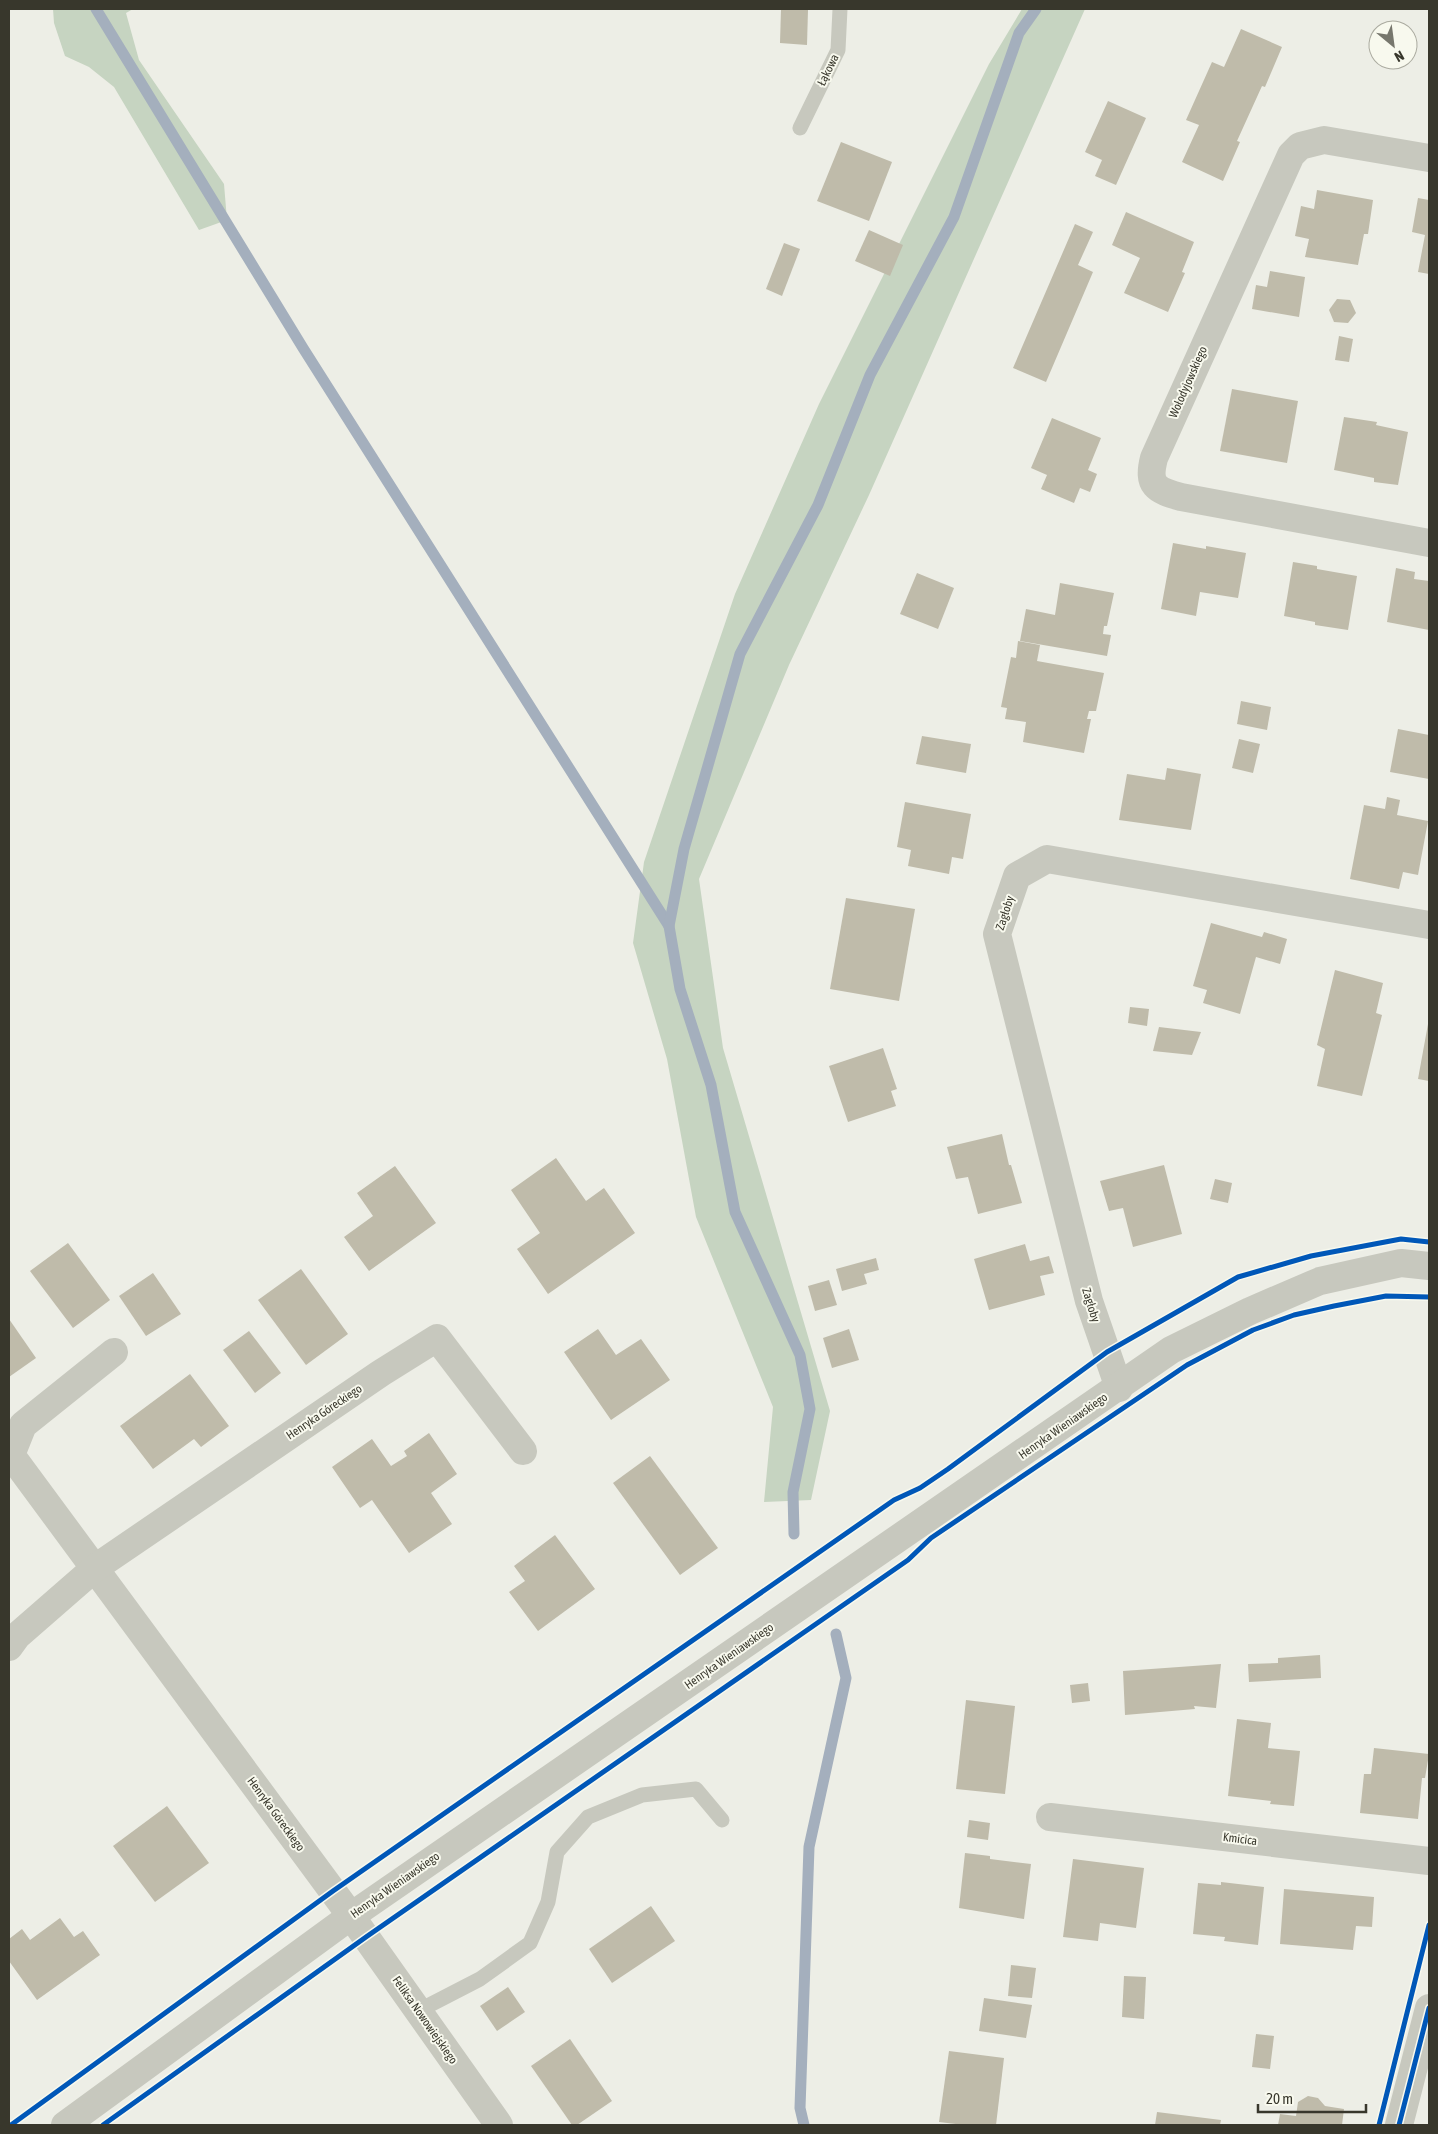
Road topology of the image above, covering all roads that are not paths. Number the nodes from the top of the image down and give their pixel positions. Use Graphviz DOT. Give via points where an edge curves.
graph roads {
  1 [pos="840,9"];
  2 [pos="800,128"];
  3 [pos="1429,158"];
  4 [pos="1429,543"];
  5 [pos="1429,925"];
  6 [pos="1429,1266"];
  7 [pos="114,1352"];
  8 [pos="1119,1388"];
  9 [pos="522,1451"];
  10 [pos="95,1568"];
  11 [pos="9,1647"];
  12 [pos="1050,1817"];
  13 [pos="722,1820"];
  14 [pos="1429,1861"];
  15 [pos="351,1916"];
  16 [pos="1429,2008"];
  17 [pos="418,2011"];
  18 [pos="65,2125"];
  19 [pos="498,2125"];
  20 [pos="1399,2125"];
  1 -- 2 [label="lane, Łąkowa" via="838,50"];
  3 -- 4 [label="street, Wołodyjowskiego" via="1324,140 1300,146 1291,155 1150,472 1154,484 1161,491 1181,497"];
  5 -- 8 [label="street, Zagłoby" via="1047,859 1017,876 997,934 1089,1301"];
  6 -- 8 [label="street, Henryka Wieniawskiego" via="1401,1263 1320,1281 1171,1350"];
  7 -- 10 [label="street, Henryka Góreckiego" via="23,1425 11,1455"];
  8 -- 15 [label="street, Henryka Wieniawskiego"];
  9 -- 10 [label="street, Henryka Góreckiego" via="437,1338"];
  10 -- 11 [label="street, Henryka Góreckiego" via="17,1636"];
  10 -- 15 [label="street, Henryka Góreckiego"];
  12 -- 14 [label="street, Kmicica"];
  13 -- 17 [label="lane" via="696,1789 642,1795 588,1817 557,1852 548,1902 530,1943 480,1979"];
  15 -- 17 [label="street, Feliksa Nowowiejskiego"];
  15 -- 18 [label="street, Henryka Wieniawskiego"];
  16 -- 20 [label="street"];
  17 -- 19 [label="street, Feliksa Nowowiejskiego"];
}
